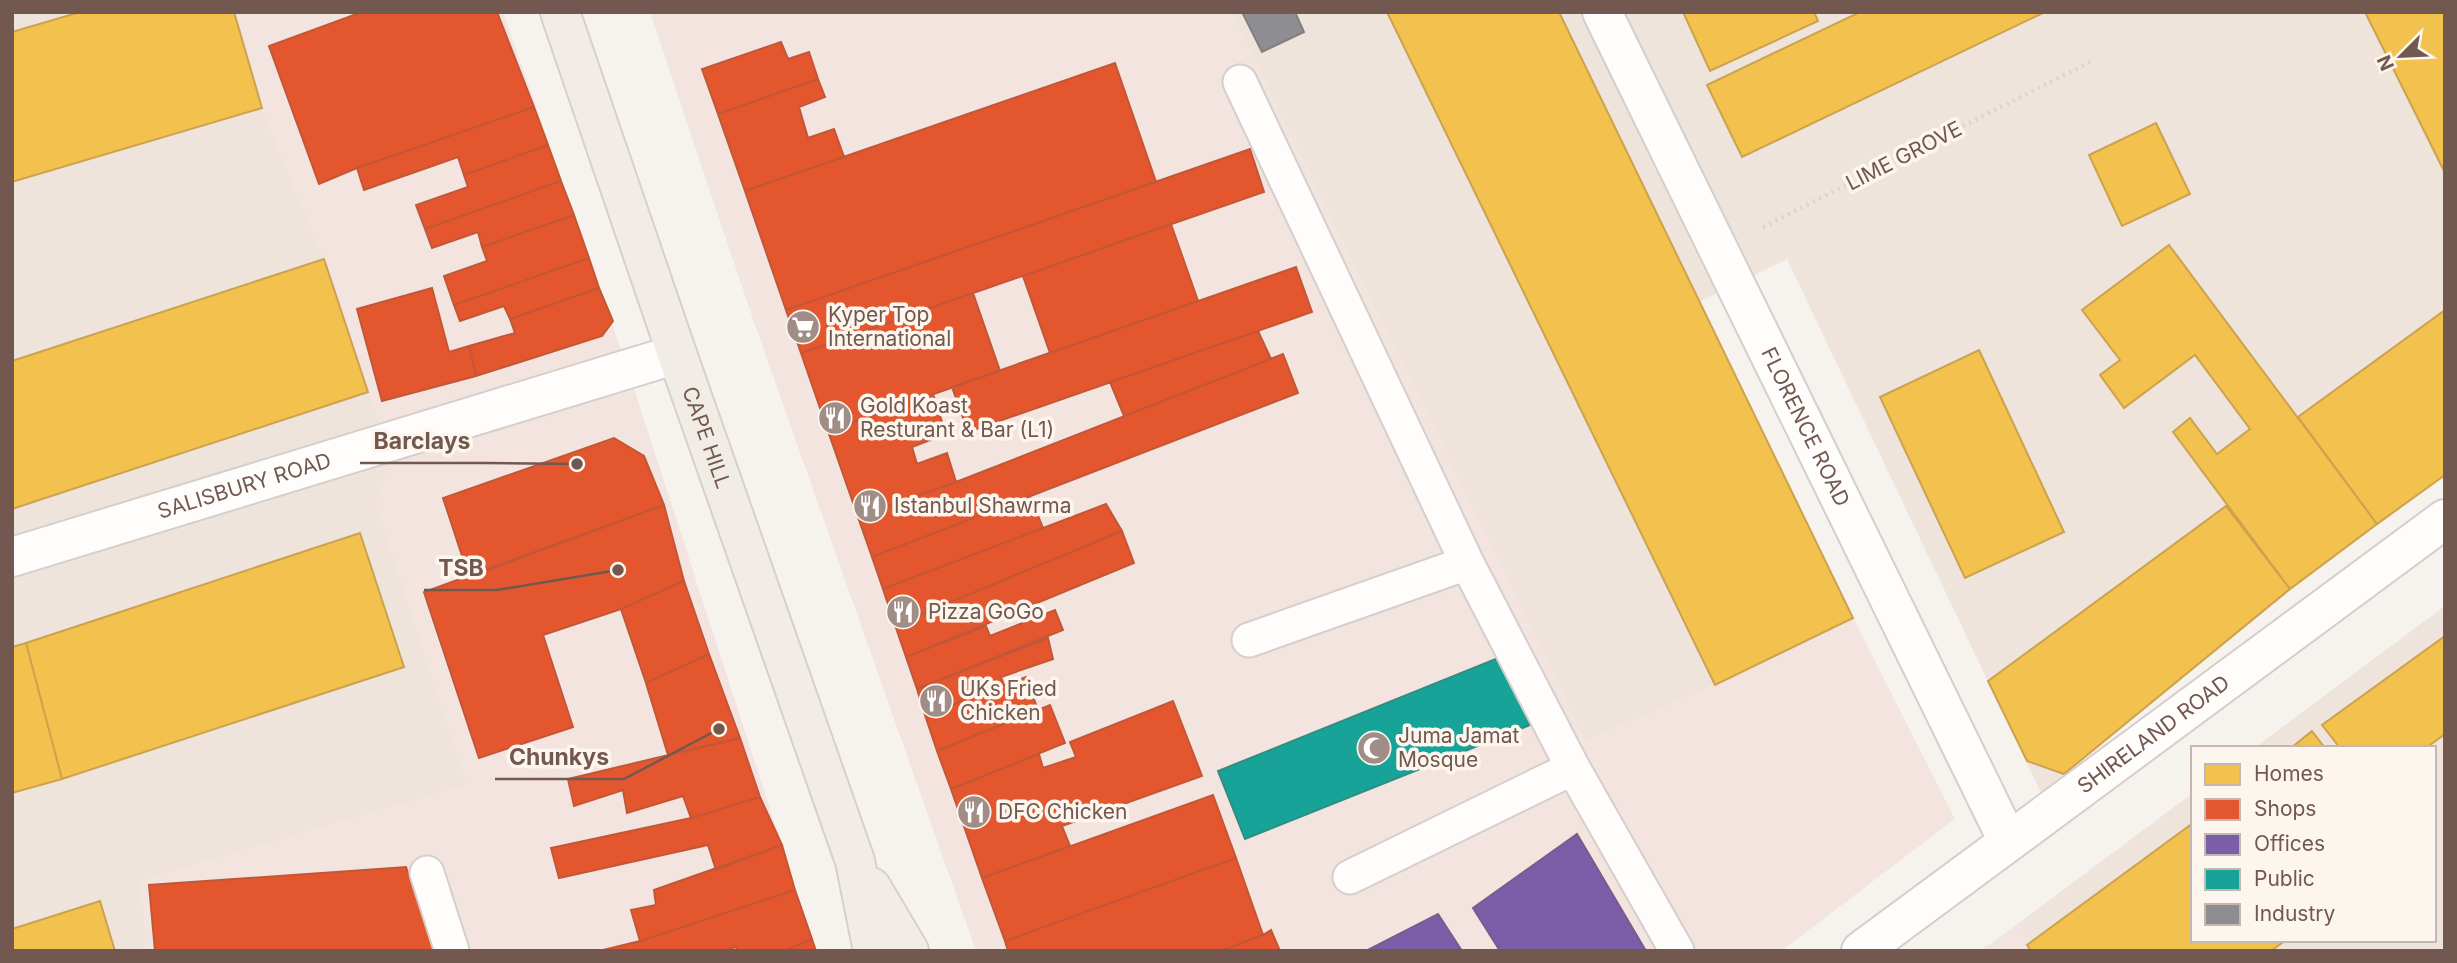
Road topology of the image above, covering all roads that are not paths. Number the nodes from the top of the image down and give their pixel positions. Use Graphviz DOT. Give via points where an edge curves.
graph roads {
  1 [pos="560,12"];
  2 [pos="1602,12"];
  3 [pos="1240,82"];
  4 [pos="677,355"];
  5 [pos="2445,519"];
  6 [pos="12,557"];
  7 [pos="1466,563"];
  8 [pos="1249,640"];
  9 [pos="1573,768"];
  10 [pos="2008,841"];
  11 [pos="855,861"];
  12 [pos="427,873"];
  13 [pos="1350,877"];
  14 [pos="452,951"];
  15 [pos="873,951"];
  16 [pos="909,951"];
  17 [pos="1677,951"];
  18 [pos="1861,951"];
  1 -- 4 [label="main road, CAPE HILL"];
  2 -- 10 [label="street, FLORENCE ROAD"];
  3 -- 7 [label="lane"];
  4 -- 6 [label="street, SALISBURY ROAD"];
  4 -- 11 [label="main road, CAPE HILL"];
  5 -- 10 [label="street, SHIRELAND ROAD"];
  7 -- 8 [label="lane"];
  7 -- 9 [label="lane"];
  9 -- 13 [label="lane"];
  9 -- 17 [label="lane"];
  10 -- 18 [label="street, SHIRELAND ROAD"];
  11 -- 15 [label="main road, CAPE HILL"];
  11 -- 16 [label="main road, CAPE HILL"];
  12 -- 14 [label="lane"];
}
